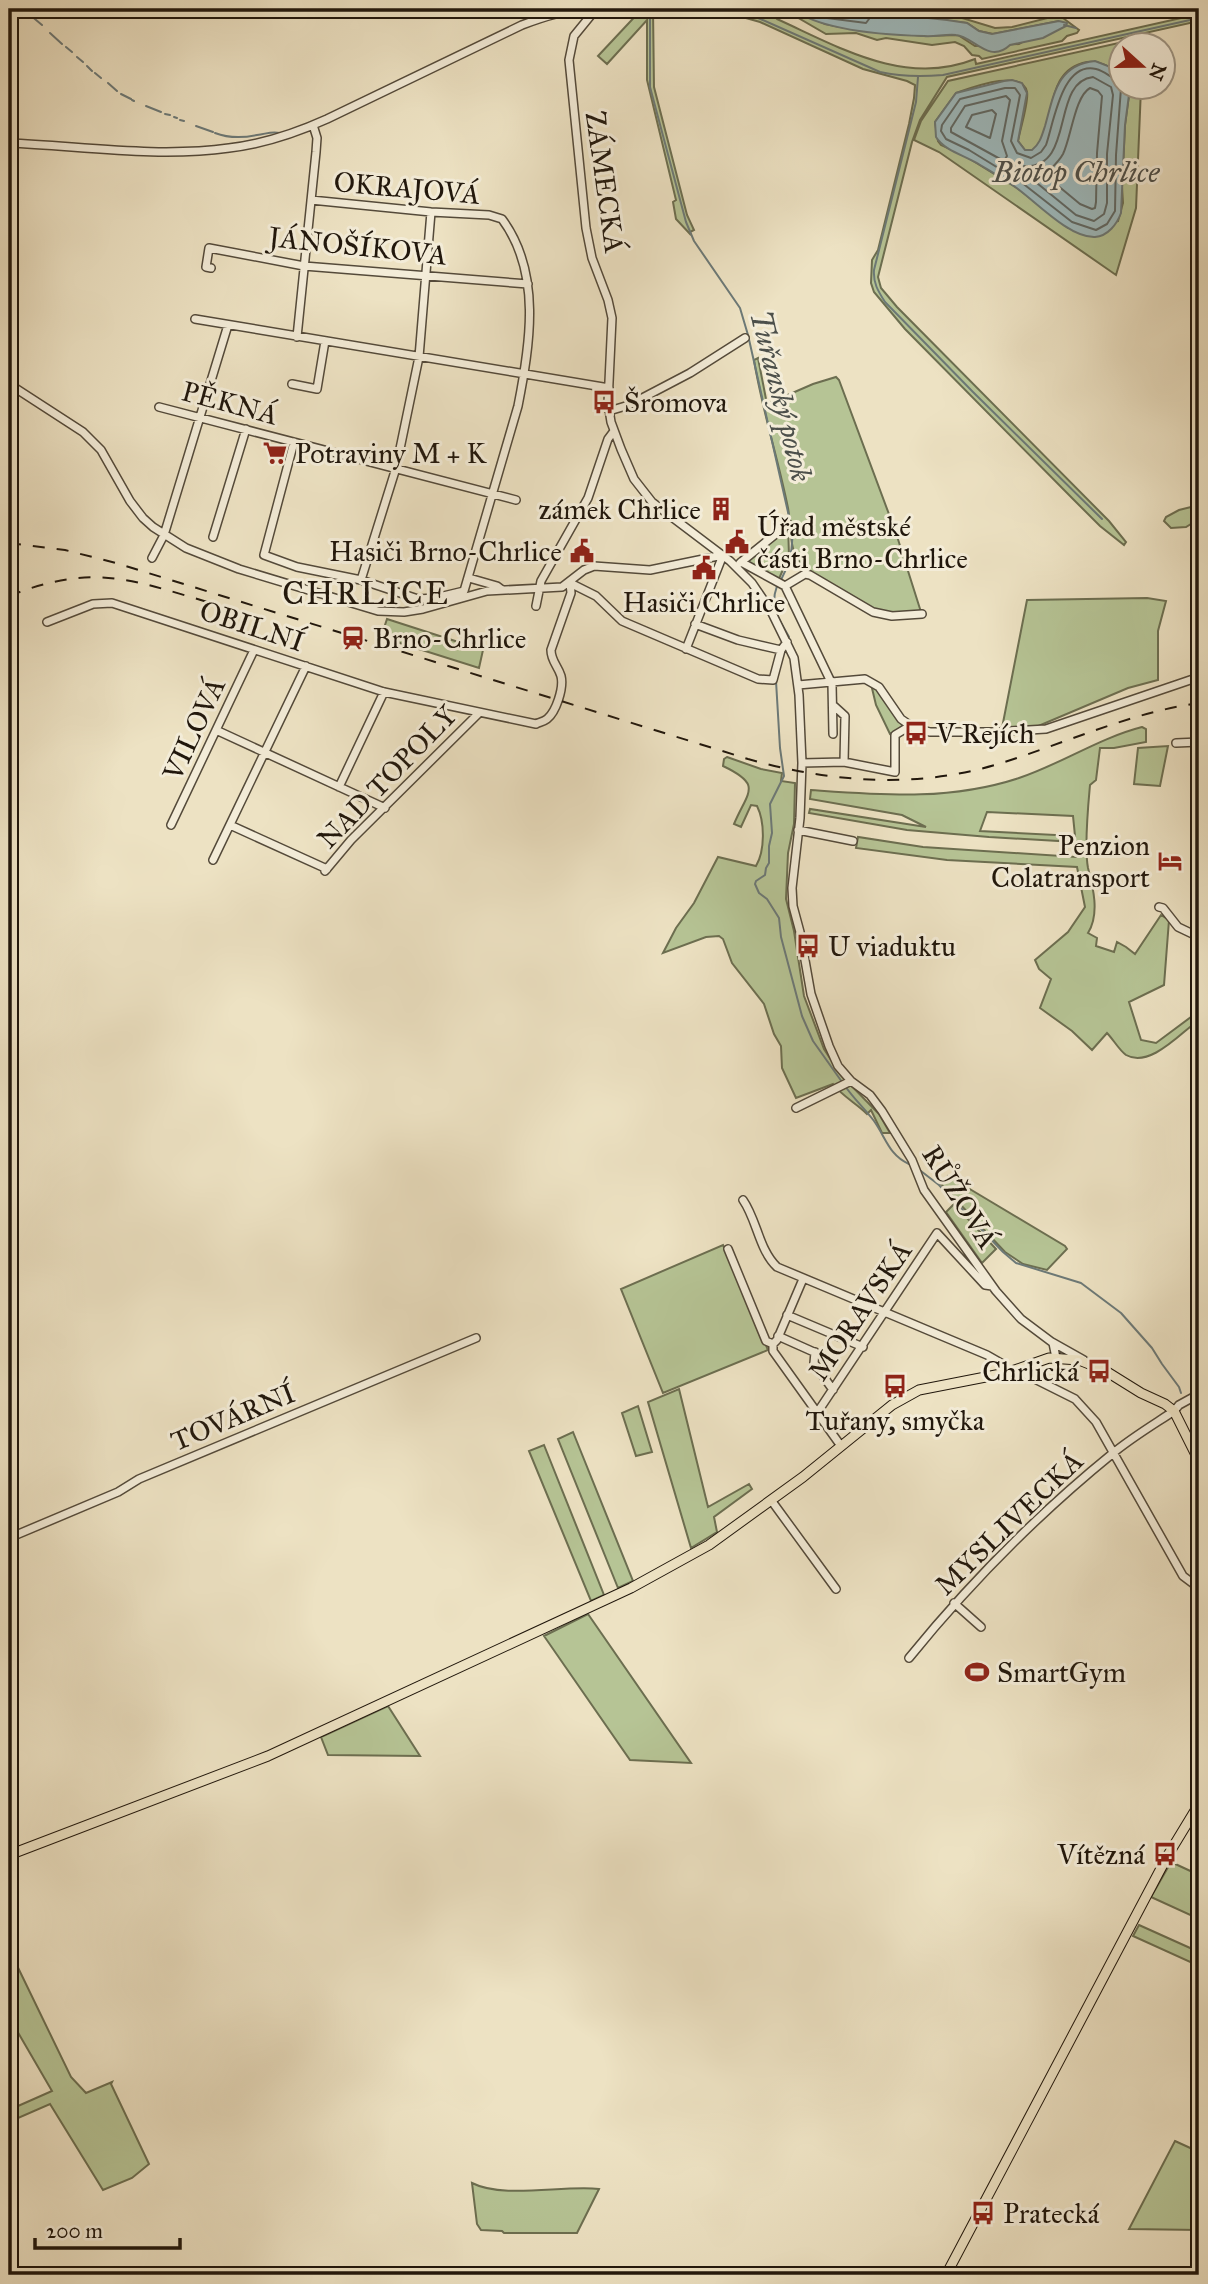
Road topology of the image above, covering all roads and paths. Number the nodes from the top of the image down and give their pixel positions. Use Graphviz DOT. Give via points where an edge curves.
graph roads {
  1 [pos="594,11"];
  2 [pos="313,125"];
  3 [pos="9,143"];
  4 [pos="311,200"];
  5 [pos="431,212"];
  6 [pos="304,266"];
  7 [pos="211,268"];
  8 [pos="426,275"];
  9 [pos="528,284"];
  10 [pos="195,319"];
  11 [pos="228,325"];
  12 [pos="297,337"];
  13 [pos="745,338"];
  14 [pos="325,341"];
  15 [pos="419,357"];
  16 [pos="524,375"];
  17 [pos="9,384"];
  18 [pos="292,384"];
  19 [pos="609,388"];
  20 [pos="159,407"];
  21 [pos="609,411"];
  22 [pos="200,417"];
  23 [pos="246,429"];
  24 [pos="614,431"];
  25 [pos="294,442"];
  26 [pos="396,468"];
  27 [pos="493,494"];
  28 [pos="516,500"];
  29 [pos="788,524"];
  30 [pos="164,535"];
  31 [pos="213,537"];
  32 [pos="723,555"];
  33 [pos="152,558"];
  34 [pos="739,564"];
  35 [pos="469,578"];
  36 [pos="360,580"];
  37 [pos="570,583"];
  38 [pos="781,584"];
  39 [pos="540,588"];
  40 [pos="502,590"];
  41 [pos="537,606"];
  42 [pos="922,614"];
  43 [pos="47,622"];
  44 [pos="695,624"];
  45 [pos="787,642"];
  46 [pos="686,649"];
  47 [pos="254,650"];
  48 [pos="781,650"];
  49 [pos="306,666"];
  50 [pos="1199,677"];
  51 [pos="830,682"];
  52 [pos="798,685"];
  53 [pos="384,692"];
  54 [pos="834,706"];
  55 [pos="479,713"];
  56 [pos="911,726"];
  57 [pos="216,730"];
  58 [pos="833,734"];
  59 [pos="1199,742"];
  60 [pos="1176,743"];
  61 [pos="265,752"];
  62 [pos="844,762"];
  63 [pos="802,763"];
  64 [pos="339,787"];
  65 [pos="385,808"];
  66 [pos="171,825"];
  67 [pos="230,825"];
  68 [pos="799,830"];
  69 [pos="853,841"];
  70 [pos="213,860"];
  71 [pos="1159,907"];
  72 [pos="1199,937"];
  73 [pos="851,1081"];
  74 [pos="796,1108"];
  75 [pos="743,1200"];
  76 [pos="937,1233"];
  77 [pos="728,1249"];
  78 [pos="803,1279"];
  79 [pos="992,1286"];
  80 [pos="884,1313"];
  81 [pos="787,1315"];
  82 [pos="779,1336"];
  83 [pos="475,1338"];
  84 [pos="1051,1342"];
  85 [pos="772,1344"];
  86 [pos="863,1347"];
  87 [pos="815,1352"];
  88 [pos="825,1357"];
  89 [pos="1056,1358"];
  90 [pos="1087,1363"];
  91 [pos="1022,1368"];
  92 [pos="1006,1373"];
  93 [pos="833,1390"];
  94 [pos="1199,1394"];
  95 [pos="1174,1411"];
  96 [pos="817,1413"];
  97 [pos="842,1446"];
  98 [pos="1113,1453"];
  99 [pos="1199,1461"];
  100 [pos="771,1500"];
  101 [pos="9,1538"];
  102 [pos="1199,1588"];
  103 [pos="836,1589"];
  104 [pos="954,1603"];
  105 [pos="981,1627"];
  106 [pos="909,1658"];
  107 [pos="1199,1804"];
  108 [pos="9,1855"];
  109 [pos="946,2275"];
  1 -- 2 [label="street" via="582,9 522,25"];
  1 -- 19 [label="street, ZÁMECKÁ" via="574,36 569,61 586,229 612,318"];
  2 -- 3 [label="street" via="259,143 195,151"];
  2 -- 4 [label="street" via="317,141"];
  4 -- 5 [label="street, OKRAJOVÁ"];
  4 -- 6 [label="street"];
  5 -- 8 [label="street"];
  5 -- 9 [label="street, OKRAJOVÁ" via="499,217 508,227"];
  6 -- 7 [label="street, JÁNOŠÍKOVA" via="209,248 206,267"];
  6 -- 8 [label="street, JÁNOŠÍKOVA"];
  6 -- 12 [label="street"];
  8 -- 9 [label="street, JÁNOŠÍKOVA"];
  8 -- 15 [label="street"];
  9 -- 16 [label="street"];
  10 -- 11 [label="street"];
  11 -- 12 [label="street"];
  11 -- 22 [label="street"];
  12 -- 14 [label="street"];
  13 -- 21 [label="street" via="690,373"];
  14 -- 15 [label="street"];
  14 -- 18 [label="street" via="317,389"];
  15 -- 16 [label="street"];
  15 -- 26 [label="street"];
  16 -- 19 [label="street"];
  16 -- 27 [label="street"];
  17 -- 30 [label="street" via="93,440 136,510"];
  19 -- 21 [label="street, ZÁMECKÁ"];
  20 -- 22 [label="street, PĚKNÁ"];
  21 -- 24 [label="street, ZÁMECKÁ"];
  22 -- 23 [label="street, PĚKNÁ"];
  22 -- 30 [label="street"];
  23 -- 25 [label="street, PĚKNÁ"];
  23 -- 31 [label="street"];
  24 -- 32 [label="street, ZÁMECKÁ" via="646,496"];
  24 -- 39 [label="street" via="588,498"];
  25 -- 26 [label="street, PĚKNÁ"];
  25 -- 36 [label="street" via="264,555"];
  26 -- 27 [label="street, PĚKNÁ"];
  26 -- 36 [label="street"];
  27 -- 28 [label="street, PĚKNÁ"];
  27 -- 35 [label="street"];
  29 -- 34 [label="street"];
  30 -- 33 [label="street"];
  30 -- 40 [label="street" via="220,562 378,611 413,611"];
  32 -- 34 [label="street, ZÁMECKÁ"];
  32 -- 37 [label="street" via="650,570 594,566"];
  32 -- 44 [label="street"];
  34 -- 38 [label="street"];
  34 -- 45 [label="street"];
  35 -- 36 [label="street" via="463,592 418,599"];
  35 -- 40 [label="street"];
  37 -- 39 [label="street"];
  37 -- 46 [label="street" via="599,598 622,621"];
  37 -- 55 [label="street, OBILNÍ" via="551,650 561,688 550,716 539,723"];
  38 -- 42 [label="street" via="805,574 873,612"];
  38 -- 51 [label="street"];
  39 -- 40 [label="street"];
  39 -- 41 [label="street"];
  43 -- 47 [label="street, OBILNÍ" via="93,604 112,603"];
  44 -- 46 [label="street"];
  44 -- 48 [label="street"];
  45 -- 48 [label="street"];
  45 -- 52 [label="street"];
  46 -- 48 [label="street" via="758,679 773,680"];
  47 -- 49 [label="street, OBILNÍ"];
  47 -- 57 [label="street, VILOVÁ"];
  49 -- 53 [label="street, OBILNÍ"];
  49 -- 61 [label="street"];
  50 -- 56 [label="street" via="1046,729 950,732"];
  51 -- 52 [label="street"];
  51 -- 54 [label="street"];
  51 -- 56 [label="street" via="872,682"];
  52 -- 63 [label="street"];
  53 -- 55 [label="street, OBILNÍ"];
  53 -- 64 [label="street"];
  54 -- 58 [label="street"];
  54 -- 62 [label="street" via="845,716"];
  55 -- 65 [label="street, NAD TOPOLY"];
  56 -- 62 [label="street" via="895,735 895,772"];
  57 -- 61 [label="street"];
  57 -- 66 [label="street, VILOVÁ"];
  59 -- 60 [label="street"];
  61 -- 64 [label="street"];
  61 -- 67 [label="street"];
  62 -- 63 [label="street"];
  63 -- 68 [label="street"];
  64 -- 65 [label="street"];
  65 -- 67 [label="street, NAD TOPOLY" via="326,870"];
  67 -- 70 [label="street"];
  68 -- 69 [label="street"];
  68 -- 73 [label="street" via="792,897 811,994 838,1066"];
  71 -- 72 [label="street" via="1178,927"];
  73 -- 74 [label="street"];
  73 -- 79 [label="street, RŮŽOVÁ" via="870,1095 915,1167 924,1190"];
  75 -- 78 [label="street" via="775,1265"];
  76 -- 79 [label="street, RŮŽOVÁ" via="985,1286"];
  76 -- 80 [label="street, MORAVSKÁ"];
  77 -- 85 [label="street" via="766,1340"];
  78 -- 80 [label="street"];
  78 -- 81 [label="street"];
  79 -- 84 [label="street, RŮŽOVÁ" via="1021,1319"];
  80 -- 86 [label="street, MORAVSKÁ"];
  80 -- 92 [label="street" via="987,1355 1001,1363"];
  81 -- 82 [label="street"];
  81 -- 86 [label="street"];
  82 -- 85 [label="street"];
  82 -- 87 [label="street"];
  83 -- 101 [label="street, TOVÁRNÍ"];
  84 -- 89 [label="street"];
  84 -- 90 [label="street, RŮŽOVÁ"];
  85 -- 96 [label="street"];
  86 -- 93 [label="street, MORAVSKÁ"];
  87 -- 88 [label="street"];
  87 -- 93 [label="street" via="814,1363"];
  89 -- 90 [label="main road"];
  89 -- 91 [label="main road"];
  90 -- 95 [label="main road"];
  91 -- 92 [label="main road"];
  91 -- 98 [label="street" via="1075,1399 1096,1422"];
  92 -- 97 [label="main road" via="913,1392"];
  93 -- 96 [label="street, MORAVSKÁ"];
  94 -- 95 [label="street, MYSLIVECKÁ"];
  95 -- 98 [label="street, MYSLIVECKÁ"];
  95 -- 99 [label="main road"];
  96 -- 97 [label="street"];
  97 -- 100 [label="main road"];
  98 -- 102 [label="street" via="1183,1576"];
  98 -- 104 [label="street, MYSLIVECKÁ" via="1003,1551"];
  100 -- 103 [label="street"];
  100 -- 108 [label="main road" via="709,1545 590,1607 268,1756"];
  104 -- 105 [label="street"];
  104 -- 106 [label="street, MYSLIVECKÁ"];
  107 -- 109 [label="main road"];
}
